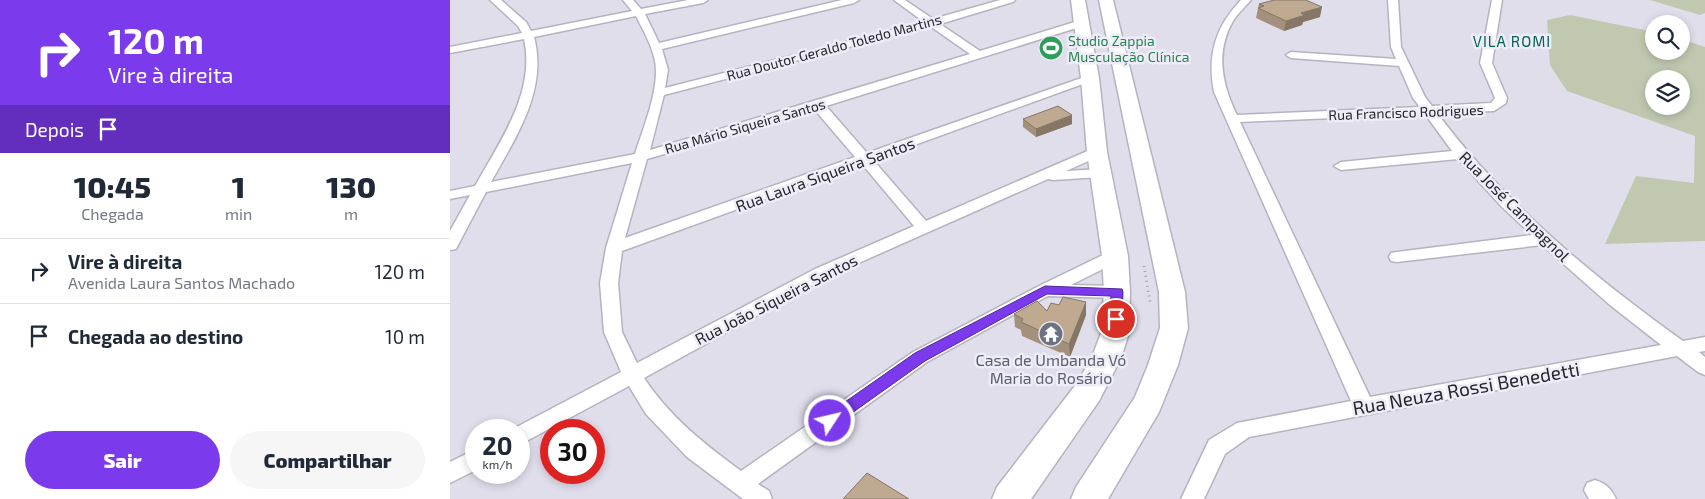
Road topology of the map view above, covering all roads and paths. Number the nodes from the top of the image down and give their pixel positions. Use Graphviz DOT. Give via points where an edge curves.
graph roads {
  1 [pos="495,0"];
  2 [pos="628,0"];
  3 [pos="703,0"];
  4 [pos="854,0"];
  5 [pos="899,0"];
  6 [pos="1010,0"];
  7 [pos="1106,0"];
  8 [pos="1246,0"];
  9 [pos="1392,0"];
  10 [pos="1497,0"];
  11 [pos="640,14"];
  12 [pos="1081,19"];
  13 [pos="931,23"];
  14 [pos="528,35"];
  15 [pos="656,47"];
  16 [pos="450,50"];
  17 [pos="979,55"];
  18 [pos="1291,55"];
  19 [pos="1401,63"];
  20 [pos="1091,85"];
  21 [pos="658,93"];
  22 [pos="1036,97"];
  23 [pos="818,105"];
  24 [pos="1426,110"];
  25 [pos="1232,119"];
  26 [pos="1462,154"];
  27 [pos="640,157"];
  28 [pos="865,160"];
  29 [pos="1099,162"];
  30 [pos="1341,166"];
  31 [pos="1040,177"];
  32 [pos="480,190"];
  33 [pos="450,195"];
  34 [pos="923,227"];
  35 [pos="1545,239"];
  36 [pos="450,245"];
  37 [pos="614,248"];
  38 [pos="1115,256"];
  39 [pos="1396,257"];
  40 [pos="1045,290"];
  41 [pos="1117,292"];
  42 [pos="1705,344"];
  43 [pos="1678,348"];
  44 [pos="1705,367"];
  45 [pos="632,375"];
  46 [pos="1363,406"];
  47 [pos="530,430"];
  48 [pos="465,465"];
  49 [pos="450,473"];
  50 [pos="740,484"];
  51 [pos="761,499"];
  52 [pos="1010,499"];
  53 [pos="1089,499"];
  54 [pos="1192,499"];
  1 -- 14 [label="street" via="522,24"];
  2 -- 11 [label="street"];
  3 -- 11 [label="street"];
  4 -- 15 [label="street"];
  5 -- 13 [label="street"];
  6 -- 13 [label="street, Rua Doutor Geraldo Toledo Martins"];
  7 -- 53 [label="main road" via="1172,292 1174,328 1148,403"];
  8 -- 25 [label="street" via="1225,25 1215,55 1220,92"];
  9 -- 19 [label="street, Rua José Campagnol" via="1391,26"];
  10 -- 24 [label="street, Rua Francisco Rodrigues" via="1486,63 1501,98 1500,103 1490,109"];
  11 -- 14 [label="street"];
  11 -- 15 [label="street"];
  12 -- 17 [label="street, Rua Mário Siqueira Santos" via="1036,38"];
  12 -- 20 [label="main road"];
  13 -- 17 [label="street"];
  13 -- 21 [label="street, Rua Doutor Geraldo Toledo Martins"];
  14 -- 16 [label="street"];
  14 -- 32 [label="street" via="532,74 527,99"];
  15 -- 21 [label="street" via="662,70"];
  17 -- 23 [label="street, Rua Mário Siqueira Santos"];
  18 -- 19 [label="street"];
  19 -- 24 [label="street, Rua José Campagnol"];
  20 -- 22 [label="street, Rua Laura Siqueira Santos"];
  20 -- 29 [label="main road"];
  21 -- 27 [label="street"];
  22 -- 28 [label="street, Rua Laura Siqueira Santos"];
  23 -- 27 [label="street, Rua Mário Siqueira Santos"];
  23 -- 28 [label="street"];
  24 -- 25 [label="street, Rua Francisco Rodrigues"];
  24 -- 26 [label="street, Rua José Campagnol"];
  25 -- 46 [label="street"];
  26 -- 30 [label="street"];
  26 -- 35 [label="street, Rua José Campagnol"];
  27 -- 32 [label="street, Rua Mário Siqueira Santos"];
  27 -- 37 [label="street"];
  28 -- 34 [label="street"];
  28 -- 37 [label="street, Rua Laura Siqueira Santos"];
  29 -- 31 [label="street, Rua João Siqueira Santos"];
  29 -- 31 [label="street, Rua João Siqueira Santos"];
  29 -- 38 [label="main road"];
  31 -- 34 [label="street, Rua João Siqueira Santos"];
  32 -- 33 [label="street, Rua Mário Siqueira Santos"];
  32 -- 36 [label="street"];
  34 -- 45 [label="street, Rua João Siqueira Santos" via="822,273"];
  35 -- 39 [label="street"];
  35 -- 43 [label="street, Rua José Campagnol"];
  37 -- 45 [label="street" via="609,283 613,332"];
  38 -- 40 [label="street"];
  38 -- 41 [label="main road"];
  40 -- 41 [label="street"];
  40 -- 50 [label="street" via="920,357"];
  41 -- 52 [label="main road" via="1115,333 1088,392"];
  42 -- 43 [label="street, Rua Neuza Rossi Benedetti"];
  43 -- 44 [label="street, Rua José Campagnol"];
  43 -- 46 [label="street, Rua Neuza Rossi Benedetti"];
  45 -- 47 [label="street, Rua João Siqueira Santos"];
  45 -- 50 [label="street" via="653,408 695,450"];
  46 -- 54 [label="street, Rua Neuza Rossi Benedetti" via="1244,429 1217,448"];
  48 -- 49 [label="street"];
  50 -- 51 [label="street"];
}
